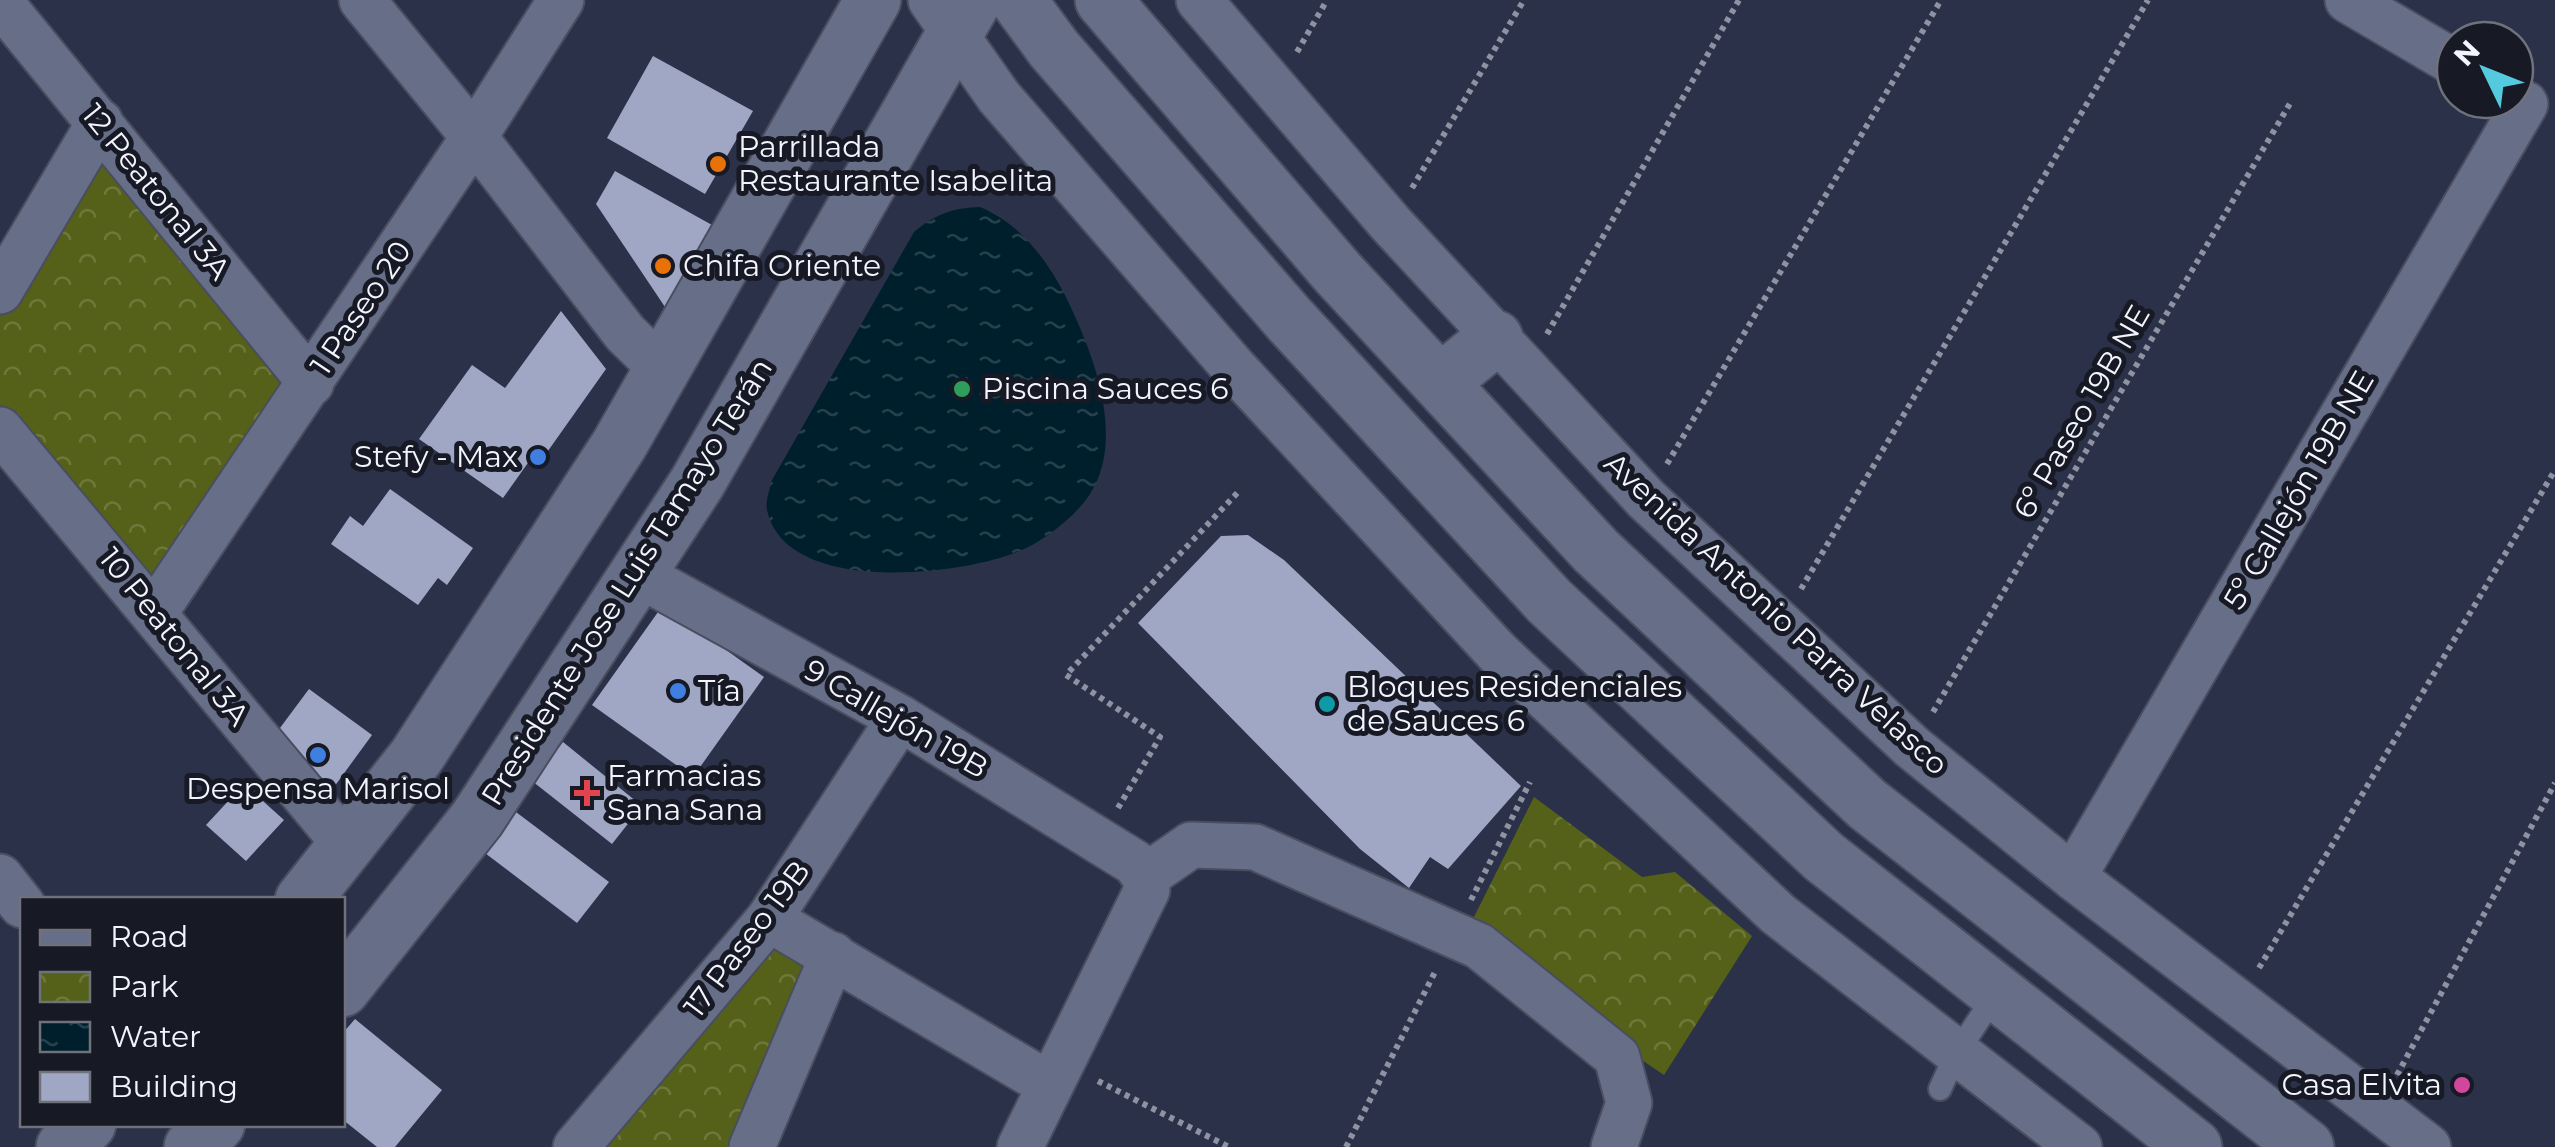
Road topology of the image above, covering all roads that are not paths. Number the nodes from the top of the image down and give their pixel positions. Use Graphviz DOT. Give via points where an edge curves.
graph roads {
  1 [pos="362,0"];
  2 [pos="561,0"];
  3 [pos="872,0"];
  4 [pos="1018,0"];
  5 [pos="1103,0"];
  6 [pos="1198,0"];
  7 [pos="2348,0"];
  8 [pos="0,2"];
  9 [pos="953,11"];
  10 [pos="2435,51"];
  11 [pos="2525,120"];
  12 [pos="100,122"];
  13 [pos="474,137"];
  14 [pos="0,291"];
  15 [pos="1511,354"];
  16 [pos="662,369"];
  17 [pos="1441,382"];
  18 [pos="311,383"];
  19 [pos="0,430"];
  20 [pos="638,574"];
  21 [pos="155,612"];
  22 [pos="900,718"];
  23 [pos="346,845"];
  24 [pos="0,877"];
  25 [pos="1145,877"];
  26 [pos="2074,877"];
  27 [pos="305,897"];
  28 [pos="20,902"];
  29 [pos="769,920"];
  30 [pos="833,955"];
  31 [pos="345,985"];
  32 [pos="1996,994"];
  33 [pos="1948,1072"];
  34 [pos="1056,1074"];
  35 [pos="85,1127"];
  36 [pos="64,1147"];
  37 [pos="576,1147"];
  38 [pos="752,1147"];
  39 [pos="1020,1147"];
  40 [pos="1614,1147"];
  41 [pos="2079,1147"];
  42 [pos="2194,1147"];
  43 [pos="2306,1147"];
  44 [pos="2428,1147"];
  1 -- 13 [label="street"];
  2 -- 13 [label="street, 1 Paseo 20"];
  3 -- 16 [label="main road"];
  4 -- 32 [label="main road" via="1289,319 1549,600 1824,857"];
  5 -- 17 [label="main road"];
  6 -- 15 [label="street, Avenida Antonio Parra Velasco"];
  7 -- 10 [label="street"];
  8 -- 12 [label="street, 12 Peatonal 3A"];
  9 -- 20 [label="main road, Presidente Jose Luis Tamayo Terán" via="697,483"];
  9 -- 33 [label="street" via="999,97 1235,369 1498,653"];
  11 -- 26 [label="street, 5º Callejón 19B NE"];
  12 -- 14 [label="street"];
  12 -- 18 [label="street, 12 Peatonal 3A"];
  13 -- 16 [label="street" via="625,333"];
  13 -- 18 [label="street, 1 Paseo 20"];
  15 -- 17 [label="main road"];
  15 -- 26 [label="street, Avenida Antonio Parra Velasco" via="1646,499 1912,748"];
  16 -- 23 [label="main road" via="416,757"];
  17 -- 43 [label="main road" via="1596,551 1866,804"];
  18 -- 21 [label="street, 1 Paseo 20"];
  19 -- 21 [label="street, 10 Peatonal 3A"];
  20 -- 22 [label="street, 9 Callejón 19B"];
  20 -- 31 [label="main road, Presidente Jose Luis Tamayo Terán" via="478,819"];
  21 -- 23 [label="street, 10 Peatonal 3A"];
  22 -- 25 [label="street, 9 Callejón 19B" via="1135,863"];
  22 -- 29 [label="street, 17 Paseo 19B"];
  23 -- 27 [label="main road"];
  24 -- 28 [label="street"];
  25 -- 34 [label="street" via="1147,890"];
  25 -- 40 [label="street" via="1191,845 1254,847 1479,946 1617,1057 1629,1103"];
  26 -- 44 [label="street, Avenida Antonio Parra Velasco"];
  29 -- 30 [label="street"];
  29 -- 37 [label="street, 17 Paseo 19B"];
  30 -- 34 [label="street"];
  30 -- 38 [label="street"];
  32 -- 33 [label="lane"];
  32 -- 42 [label="main road"];
  33 -- 41 [label="street" via="1994,1080"];
  34 -- 39 [label="street"];
  35 -- 36 [label="main road"];
}
